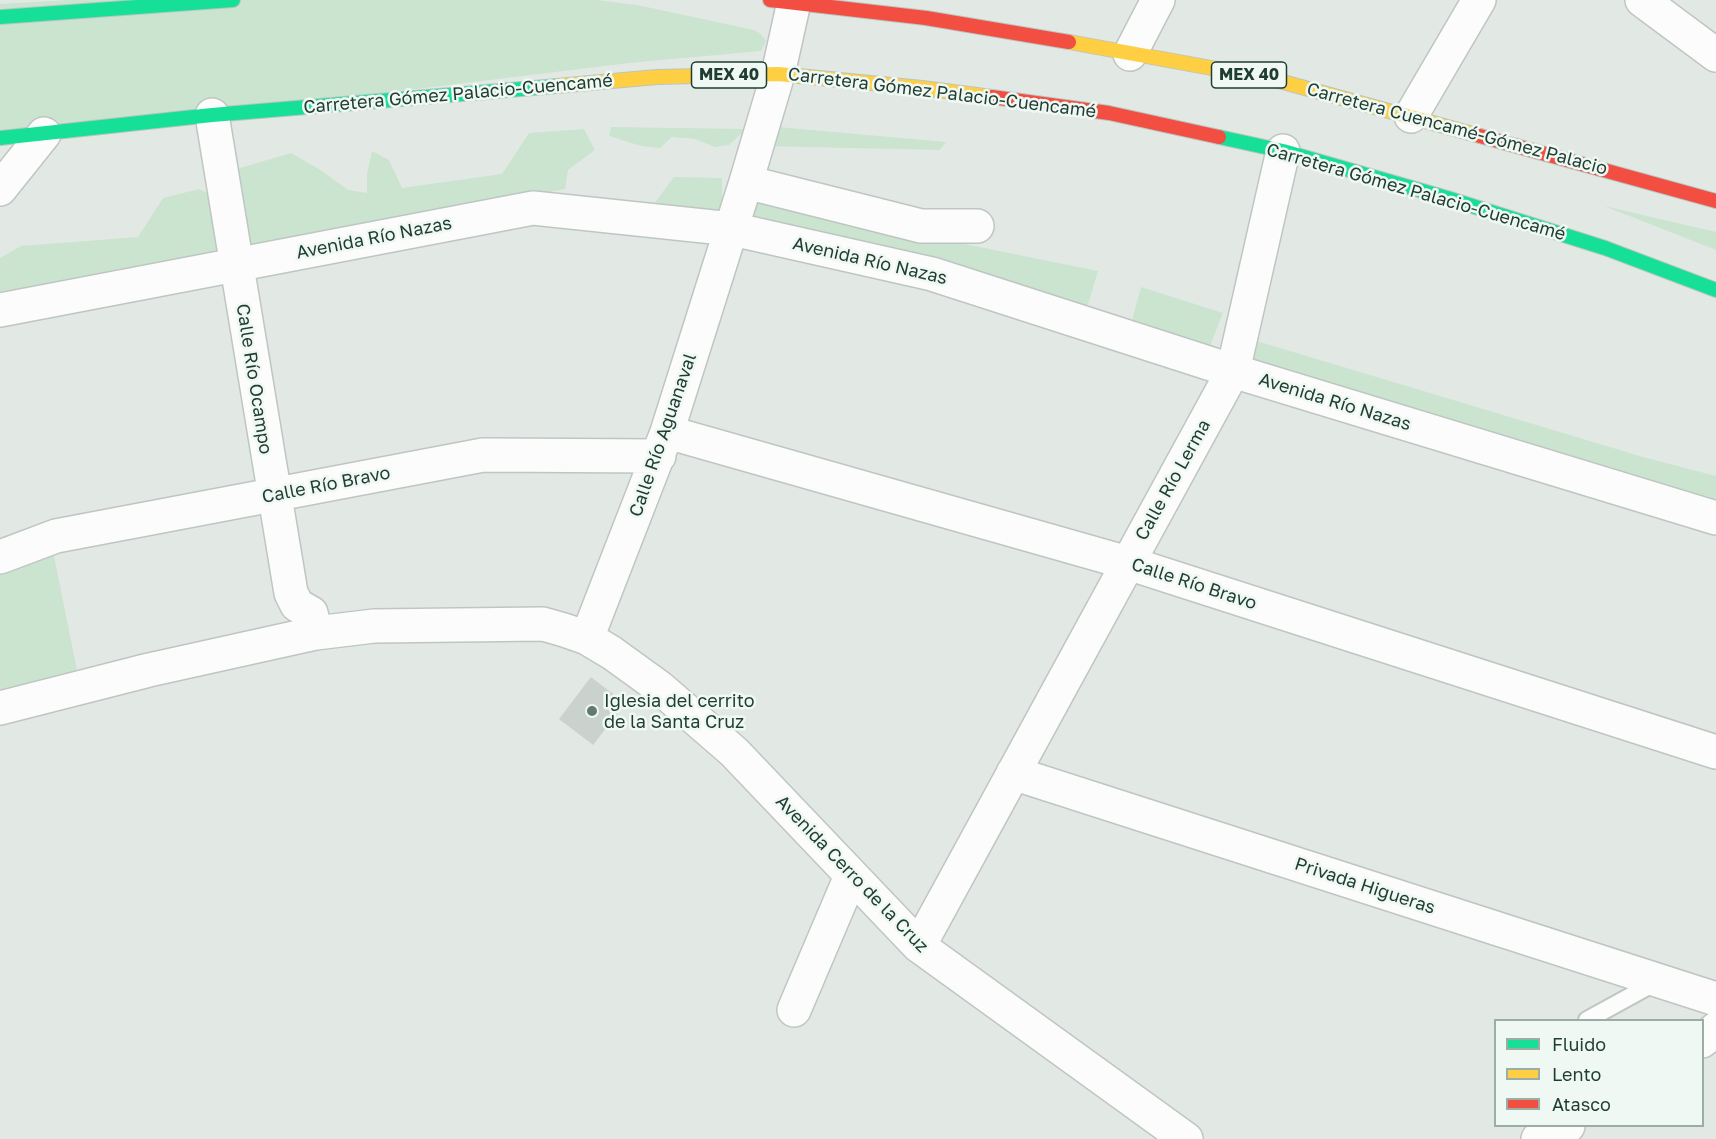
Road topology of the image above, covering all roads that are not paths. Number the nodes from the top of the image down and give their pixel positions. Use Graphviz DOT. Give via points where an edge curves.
graph roads {
  1 [pos="233,0"];
  2 [pos="1158,0"];
  3 [pos="1479,0"];
  4 [pos="1642,0"];
  5 [pos="0,1"];
  6 [pos="782,1"];
  7 [pos="21,16"];
  8 [pos="0,18"];
  9 [pos="1130,54"];
  10 [pos="1716,55"];
  11 [pos="778,74"];
  12 [pos="212,115"];
  13 [pos="1412,116"];
  14 [pos="44,134"];
  15 [pos="0,138"];
  16 [pos="1283,151"];
  17 [pos="746,182"];
  18 [pos="0,189"];
  19 [pos="1716,201"];
  20 [pos="977,226"];
  21 [pos="732,230"];
  22 [pos="236,265"];
  23 [pos="1716,290"];
  24 [pos="0,310"];
  25 [pos="1233,371"];
  26 [pos="663,444"];
  27 [pos="273,495"];
  28 [pos="1716,518"];
  29 [pos="0,557"];
  30 [pos="1128,563"];
  31 [pos="316,633"];
  32 [pos="587,638"];
  33 [pos="0,708"];
  34 [pos="1716,752"];
  35 [pos="1013,773"];
  36 [pos="851,876"];
  37 [pos="919,946"];
  38 [pos="1659,981"];
  39 [pos="1716,999"];
  40 [pos="794,1010"];
  41 [pos="1589,1019"];
  42 [pos="1716,1029"];
  43 [pos="1704,1039"];
  44 [pos="1564,1127"];
  45 [pos="1146,1128"];
  46 [pos="1186,1139"];
  47 [pos="1538,1139"];
  1 -- 7 [label="highway"];
  2 -- 9 [label="street"];
  3 -- 13 [label="street"];
  4 -- 10 [label="street"];
  5 -- 7 [label="highway"];
  6 -- 9 [label="highway, Carretera Cuencamé-Gómez Palacio / MEX 40" via="949,22"];
  6 -- 11 [label="street, Calle Río Aguanaval"];
  7 -- 8 [label="highway"];
  9 -- 13 [label="highway, Carretera Cuencamé-Gómez Palacio / MEX 40" via="1272,79"];
  11 -- 12 [label="highway, Carretera Gómez Palacio-Cuencamé / MEX 40" via="657,77"];
  11 -- 16 [label="highway, Carretera Gómez Palacio-Cuencamé / MEX 40" via="1109,113"];
  11 -- 17 [label="street, Calle Río Aguanaval"];
  12 -- 14 [label="highway, Carretera Gómez Palacio-Cuencamé / MEX 40"];
  12 -- 22 [label="street, Calle Río Ocampo"];
  13 -- 19 [label="highway, Carretera Cuencamé-Gómez Palacio / MEX 40"];
  14 -- 15 [label="highway, Carretera Gómez Palacio-Cuencamé / MEX 40"];
  14 -- 18 [label="street"];
  16 -- 23 [label="highway, Carretera Gómez Palacio-Cuencamé / MEX 40" via="1605,248"];
  16 -- 25 [label="street, Calle Río Lerma"];
  17 -- 20 [label="street" via="921,226"];
  17 -- 21 [label="street, Calle Río Aguanaval"];
  21 -- 22 [label="street, Avenida Río Nazas" via="533,207"];
  21 -- 25 [label="street, Avenida Río Nazas" via="932,274"];
  21 -- 26 [label="street, Calle Río Aguanaval"];
  22 -- 24 [label="street, Avenida Río Nazas"];
  22 -- 27 [label="street, Calle Río Ocampo"];
  25 -- 28 [label="street, Avenida Río Nazas"];
  25 -- 30 [label="street, Calle Río Lerma"];
  26 -- 27 [label="street, Calle Río Bravo" via="483,455"];
  26 -- 30 [label="street, Calle Río Bravo"];
  26 -- 32 [label="street, Calle Río Aguanaval"];
  27 -- 29 [label="street, Calle Río Bravo" via="56,536"];
  27 -- 31 [label="street, Calle Río Ocampo" via="291,593 297,605 310,613"];
  30 -- 34 [label="street, Calle Río Bravo"];
  30 -- 35 [label="street, Calle Río Lerma"];
  31 -- 32 [label="street, Avenida Cerro de la Cruz" via="374,626 543,624"];
  31 -- 33 [label="street"];
  32 -- 36 [label="street, Avenida Cerro de la Cruz" via="659,687 734,752"];
  35 -- 37 [label="street, Calle Río Lerma"];
  35 -- 38 [label="street, Privada Higueras"];
  36 -- 37 [label="street, Avenida Cerro de la Cruz"];
  36 -- 40 [label="street"];
  37 -- 45 [label="street, Avenida Cerro de la Cruz"];
  38 -- 39 [label="street, Privada Higueras"];
  38 -- 41 [label="lane"];
  42 -- 43 [label="street"];
  44 -- 47 [label="street"];
  45 -- 46 [label="street, Avenida Cerro de la Cruz"];
}
